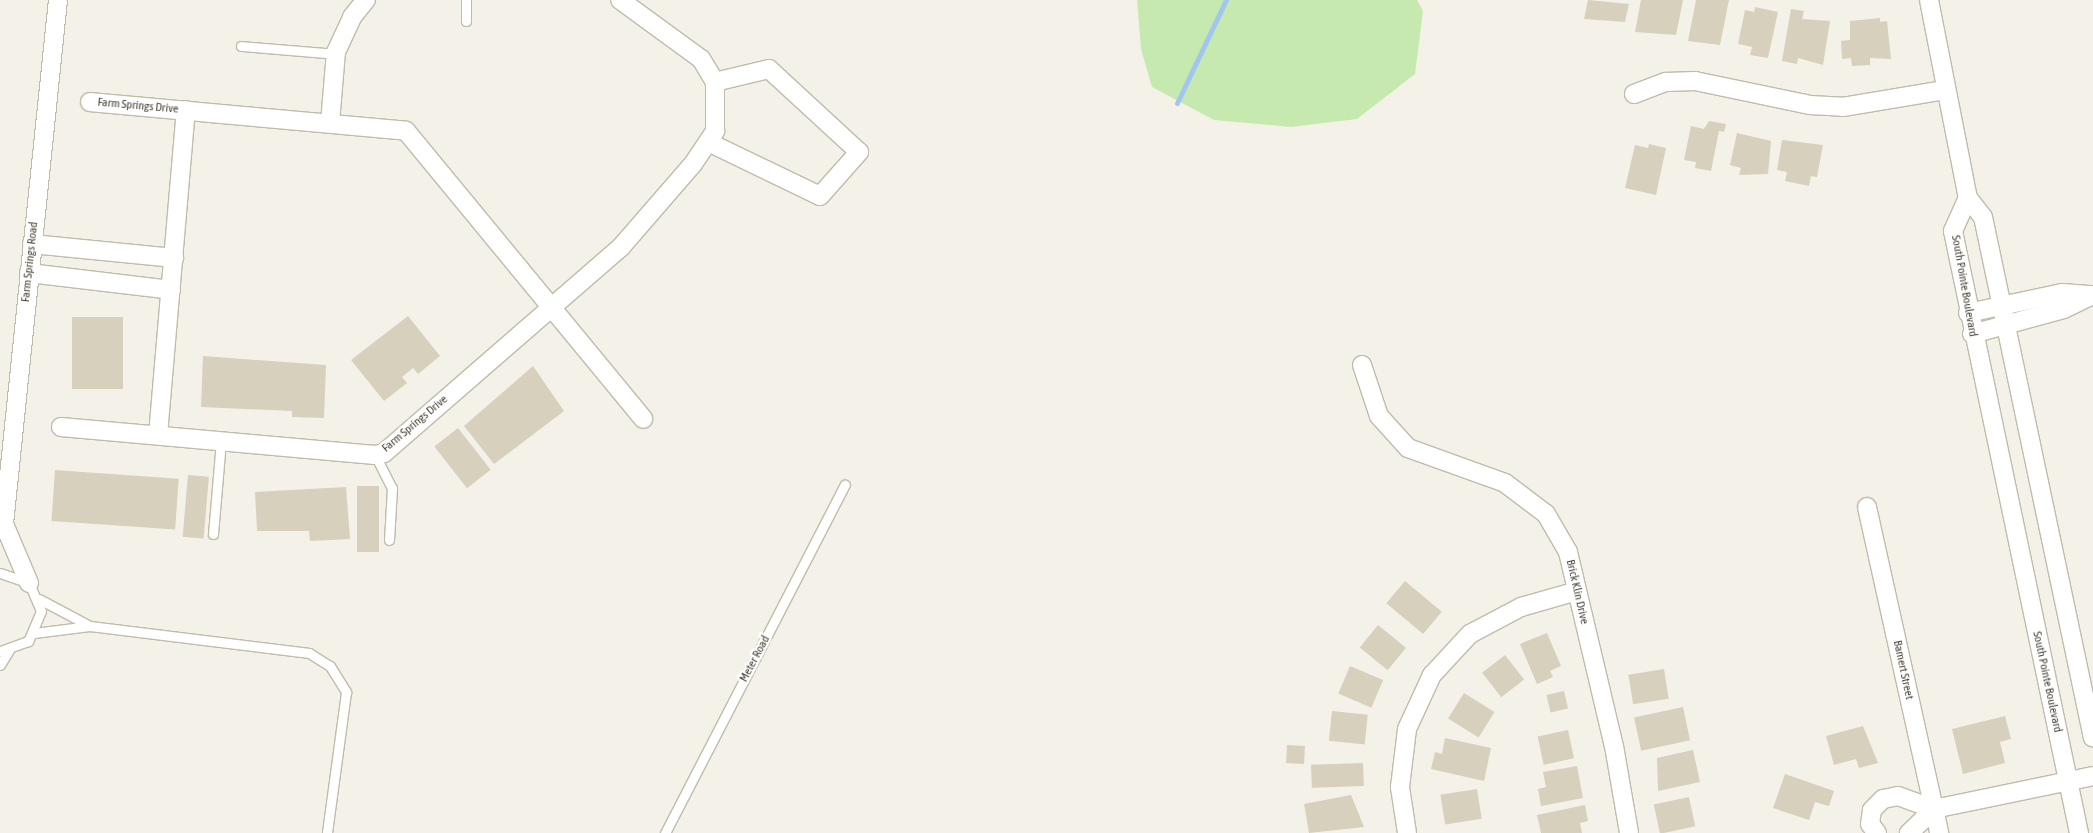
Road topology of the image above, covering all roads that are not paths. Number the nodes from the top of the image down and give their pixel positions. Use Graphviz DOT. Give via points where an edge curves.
graph roads {
  1 [pos="58,0"];
  2 [pos="366,0"];
  3 [pos="466,0"];
  4 [pos="620,0"];
  5 [pos="1929,0"];
  6 [pos="466,21"];
  7 [pos="241,46"];
  8 [pos="336,54"];
  9 [pos="715,82"];
  10 [pos="1945,90"];
  11 [pos="1634,94"];
  12 [pos="90,102"];
  13 [pos="186,110"];
  14 [pos="330,123"];
  15 [pos="708,142"];
  16 [pos="1968,198"];
  17 [pos="32,244"];
  18 [pos="174,258"];
  19 [pos="29,274"];
  20 [pos="171,290"];
  21 [pos="2091,295"];
  22 [pos="2002,306"];
  23 [pos="551,308"];
  24 [pos="1968,313"];
  25 [pos="2007,327"];
  26 [pos="1972,334"];
  27 [pos="1362,365"];
  28 [pos="643,419"];
  29 [pos="61,427"];
  30 [pos="158,435"];
  31 [pos="221,441"];
  32 [pos="376,456"];
  33 [pos="845,485"];
  34 [pos="1867,506"];
  35 [pos="2,527"];
  36 [pos="213,534"];
  37 [pos="389,540"];
  38 [pos="0,573"];
  39 [pos="29,583"];
  40 [pos="1577,591"];
  41 [pos="39,599"];
  42 [pos="90,626"];
  43 [pos="34,633"];
  44 [pos="5,651"];
  45 [pos="0,665"];
  46 [pos="2093,738"];
  47 [pos="2093,776"];
  48 [pos="2069,780"];
  49 [pos="1934,809"];
  50 [pos="326,833"];
  51 [pos="664,833"];
  52 [pos="1407,833"];
  53 [pos="1629,833"];
  54 [pos="1876,833"];
  55 [pos="1909,833"];
  56 [pos="1939,833"];
  57 [pos="2079,833"];
  1 -- 17 [label="street, Farm Springs Road"];
  2 -- 8 [label="street" via="352,17"];
  3 -- 6 [label="lane"];
  4 -- 9 [label="street" via="701,59"];
  5 -- 10 [label="street"];
  7 -- 8 [label="lane"];
  8 -- 14 [label="street"];
  9 -- 15 [label="street, Farm Springs Drive" via="715,131"];
  9 -- 15 [label="street" via="769,69 859,152 820,196"];
  10 -- 11 [label="street" via="1843,107 1810,105 1695,81 1666,82"];
  10 -- 16 [label="street"];
  12 -- 13 [label="street, Farm Springs Drive"];
  13 -- 14 [label="street, Farm Springs Drive"];
  13 -- 18 [label="street, Farm Springs Drive"];
  14 -- 23 [label="street, Farm Springs Drive" via="406,131"];
  15 -- 23 [label="street, Farm Springs Drive" via="621,247"];
  16 -- 22 [label="street" via="1983,217"];
  16 -- 24 [label="street, South Pointe Boulevard" via="1953,232"];
  17 -- 18 [label="street"];
  17 -- 19 [label="street, Farm Springs Road"];
  18 -- 20 [label="street, Farm Springs Drive"];
  19 -- 20 [label="street"];
  19 -- 35 [label="street, Farm Springs Road"];
  20 -- 30 [label="street, Farm Springs Drive"];
  21 -- 22 [label="street" via="2062,293"];
  21 -- 25 [label="street"];
  22 -- 24 [label="street"];
  22 -- 25 [label="street"];
  23 -- 28 [label="street, Farm Springs Drive"];
  23 -- 32 [label="street, Farm Springs Drive"];
  24 -- 26 [label="street, South Pointe Boulevard"];
  25 -- 26 [label="street"];
  25 -- 46 [label="street"];
  26 -- 48 [label="street, South Pointe Boulevard"];
  27 -- 40 [label="street, Brick Klin Drive" via="1378,416 1408,448 1505,484 1546,514 1568,552"];
  29 -- 30 [label="street, Farm Springs Drive"];
  30 -- 31 [label="street, Farm Springs Drive"];
  31 -- 32 [label="street, Farm Springs Drive"];
  31 -- 36 [label="lane"];
  32 -- 37 [label="lane" via="392,488"];
  33 -- 51 [label="lane, Meter Road"];
  34 -- 49 [label="street, Bamert Street"];
  35 -- 39 [label="street, Farm Springs Road"];
  38 -- 39 [label="lane"];
  39 -- 41 [label="lane"];
  40 -- 52 [label="street" via="1521,607 1470,634 1432,675 1407,729 1400,787"];
  40 -- 53 [label="street, Brick Klin Drive" via="1614,746"];
  41 -- 42 [label="lane"];
  41 -- 43 [label="lane" via="41,611"];
  42 -- 43 [label="lane"];
  42 -- 50 [label="lane" via="309,653 330,666 346,692"];
  43 -- 44 [label="lane"];
  44 -- 45 [label="lane"];
  47 -- 48 [label="street"];
  48 -- 49 [label="street"];
  48 -- 57 [label="street, South Pointe Boulevard"];
  49 -- 54 [label="street" via="1898,796 1883,799 1870,818"];
  49 -- 55 [label="street"];
  49 -- 56 [label="street, Bamert Street"];
}
